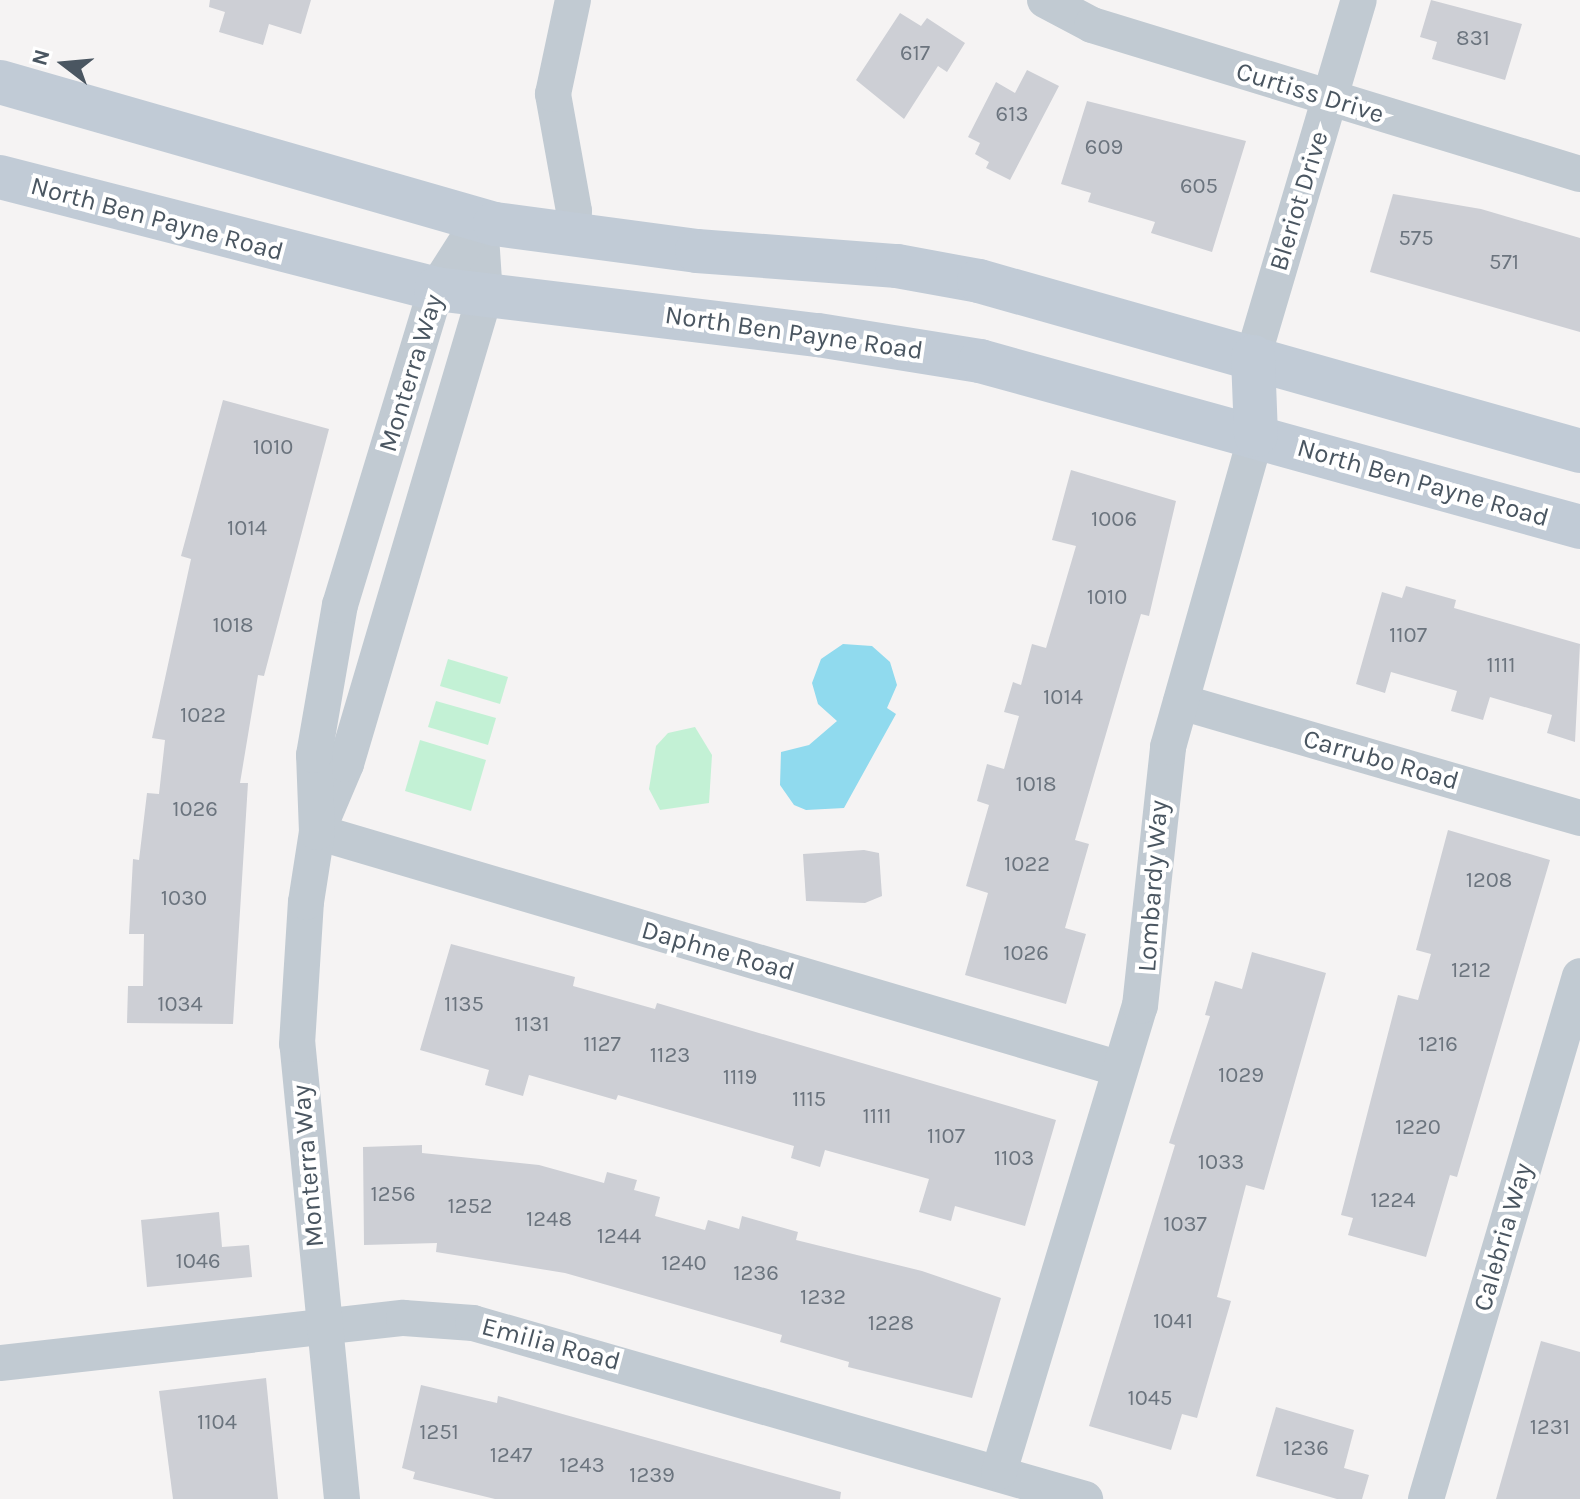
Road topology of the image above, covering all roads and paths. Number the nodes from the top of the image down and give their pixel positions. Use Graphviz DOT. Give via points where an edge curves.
graph roads {
  1 [pos="573,0"];
  2 [pos="1045,0"];
  3 [pos="1359,0"];
  4 [pos="0,82"];
  5 [pos="1330,99"];
  6 [pos="1580,174"];
  7 [pos="0,177"];
  8 [pos="480,220"];
  9 [pos="570,236"];
  10 [pos="436,289"];
  11 [pos="485,296"];
  12 [pos="1253,357"];
  13 [pos="1256,435"];
  14 [pos="1580,451"];
  15 [pos="1580,527"];
  16 [pos="1181,702"];
  17 [pos="1580,818"];
  18 [pos="317,832"];
  19 [pos="1580,976"];
  20 [pos="1120,1069"];
  21 [pos="322,1327"];
  22 [pos="0,1363"];
  23 [pos="999,1472"];
  24 [pos="342,1499"];
  25 [pos="1085,1499"];
  26 [pos="1426,1499"];
  1 -- 9 [label="street" via="553,94 574,211"];
  2 -- 5 [label="street, Curtiss Drive" via="1092,25"];
  3 -- 5 [label="street, Bleriot Drive"];
  4 -- 8 [label="street"];
  5 -- 6 [label="street, Curtiss Drive"];
  5 -- 12 [label="street, Bleriot Drive"];
  7 -- 10 [label="street, North Ben Payne Road"];
  8 -- 9 [label="street"];
  8 -- 10 [label="street, Monterra Way"];
  8 -- 11 [label="street, Monterra Way"];
  9 -- 12 [label="street" via="910,268 1068,303"];
  10 -- 11 [label="street, North Ben Payne Road"];
  10 -- 18 [label="street, Monterra Way" via="340,605 314,755"];
  11 -- 13 [label="street, North Ben Payne Road" via="904,347"];
  11 -- 18 [label="street, Monterra Way" via="346,764"];
  12 -- 13 [label="street"];
  12 -- 14 [label="street"];
  13 -- 15 [label="street, North Ben Payne Road"];
  13 -- 16 [label="street, Lombardy Way"];
  16 -- 17 [label="street, Carrubo Road"];
  16 -- 20 [label="street, Lombardy Way" via="1156,818 1147,976"];
  18 -- 20 [label="street, Daphne Road"];
  18 -- 21 [label="street, Monterra Way" via="306,902 297,1044"];
  19 -- 26 [label="street, Calebria Way"];
  20 -- 23 [label="street, Lombardy Way"];
  21 -- 22 [label="street, Emilia Road"];
  21 -- 23 [label="street, Emilia Road" via="404,1318 502,1329"];
  21 -- 24 [label="street, Monterra Way"];
  23 -- 25 [label="street, Emilia Road"];
}
